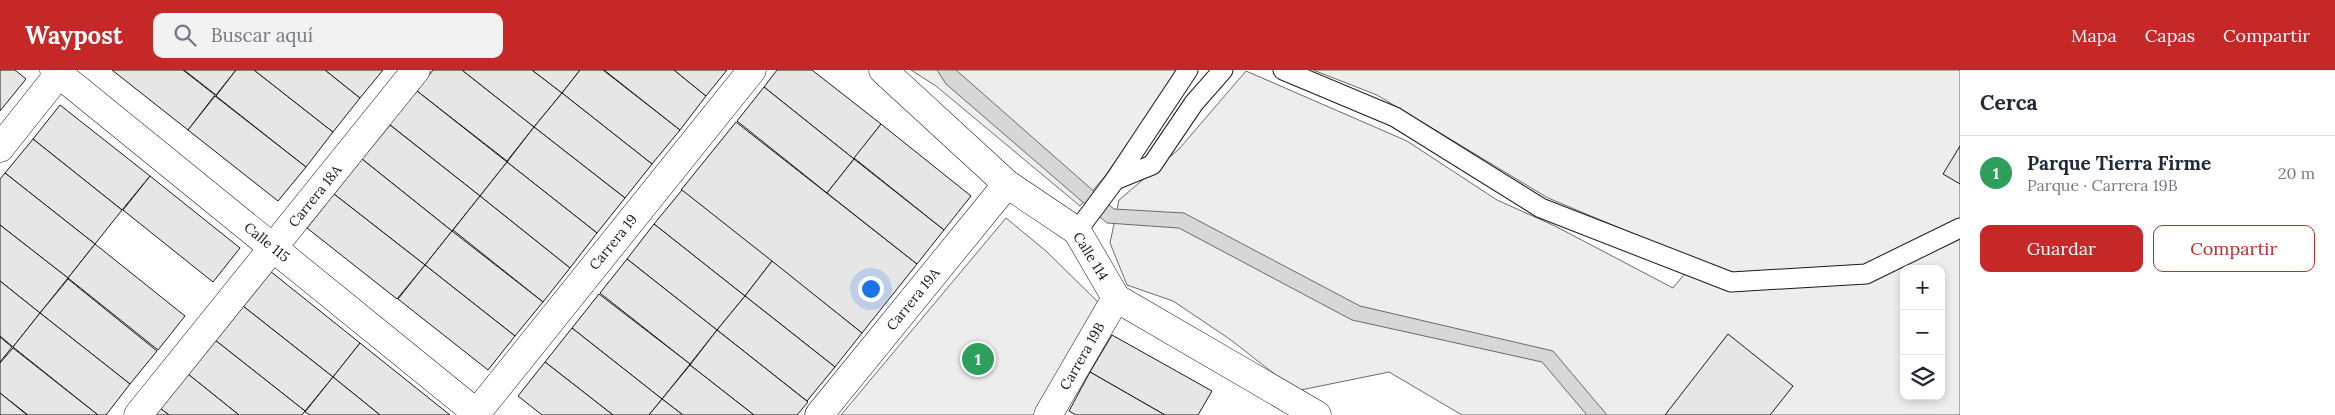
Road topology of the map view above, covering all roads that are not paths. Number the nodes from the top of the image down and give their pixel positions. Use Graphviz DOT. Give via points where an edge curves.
graph roads {
  1 [pos="416,70"];
  2 [pos="752,70"];
  3 [pos="883,70"];
  4 [pos="1188,70"];
  5 [pos="1223,70"];
  6 [pos="1283,70"];
  7 [pos="59,71"];
  8 [pos="0,148"];
  9 [pos="1116,180"];
  10 [pos="1007,184"];
  11 [pos="1960,228"];
  12 [pos="1077,231"];
  13 [pos="273,247"];
  14 [pos="1116,298"];
  15 [pos="477,414"];
  16 [pos="138,415"];
  17 [pos="818,415"];
  18 [pos="1048,415"];
  19 [pos="1316,415"];
  1 -- 13 [label="street, Carrera 18A"];
  2 -- 15 [label="street, Carrera 19"];
  3 -- 10 [label="street, Calle 114"];
  4 -- 9 [label="lane"];
  5 -- 9 [label="lane" via="1194,103 1152,165"];
  6 -- 11 [label="lane" via="1395,117 1541,208 1731,282 1866,274"];
  7 -- 8 [label="street"];
  7 -- 13 [label="street, Calle 115"];
  9 -- 12 [label="lane"];
  10 -- 12 [label="street, Calle 114"];
  10 -- 17 [label="street, Carrera 19A"];
  12 -- 14 [label="street, Calle 114"];
  13 -- 15 [label="street, Calle 115"];
  13 -- 16 [label="street, Carrera 18A"];
  14 -- 18 [label="street, Carrera 19B"];
  14 -- 19 [label="street, Calle 114"];
}
